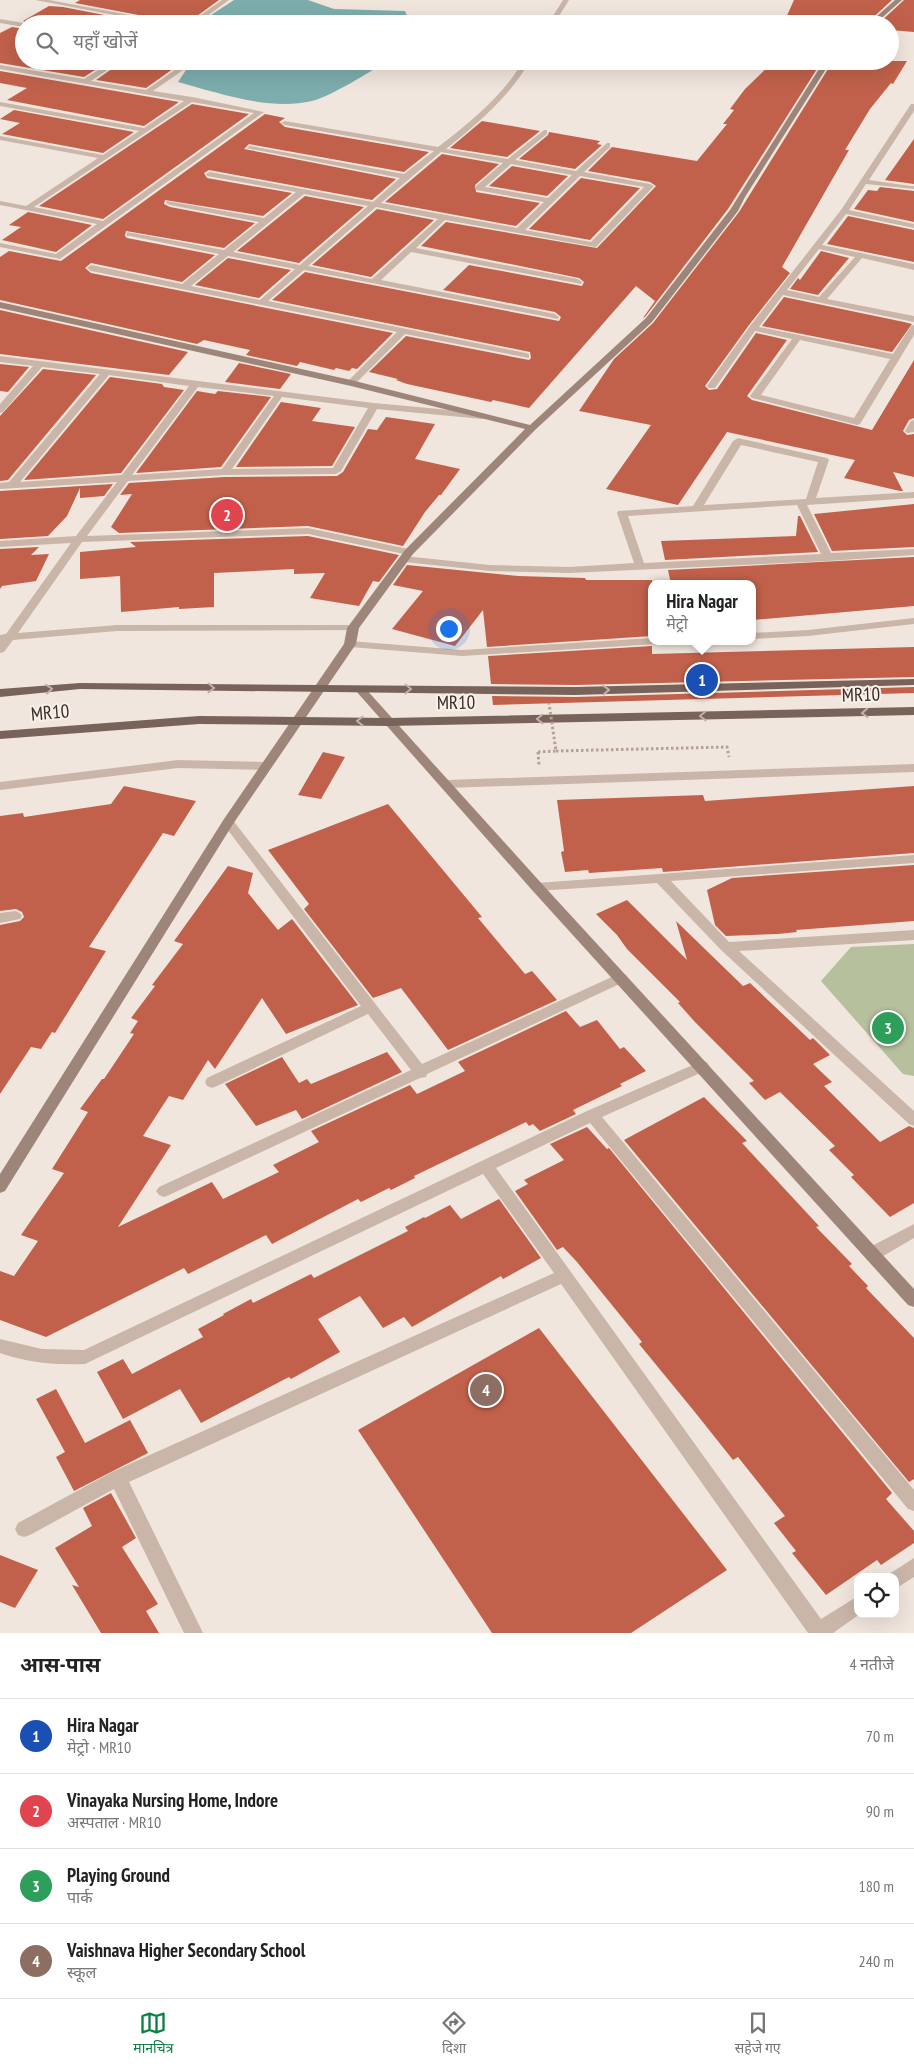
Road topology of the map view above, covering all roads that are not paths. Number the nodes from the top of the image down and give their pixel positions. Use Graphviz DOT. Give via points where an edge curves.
graph roads {
  1 [pos="38,0"];
  2 [pos="566,0"];
  3 [pos="899,0"];
  4 [pos="214,1"];
  5 [pos="224,1"];
  6 [pos="124,15"];
  7 [pos="204,15"];
  8 [pos="557,15"];
  9 [pos="882,15"];
  10 [pos="0,21"];
  11 [pos="15,24"];
  12 [pos="15,64"];
  13 [pos="0,66"];
  14 [pos="8,68"];
  15 [pos="15,69"];
  16 [pos="20,70"];
  17 [pos="104,70"];
  18 [pos="180,70"];
  19 [pos="522,70"];
  20 [pos="822,70"];
  21 [pos="0,73"];
  22 [pos="86,81"];
  23 [pos="148,92"];
  24 [pos="192,99"];
  25 [pos="0,104"];
  26 [pos="914,106"];
  27 [pos="285,123"];
  28 [pos="904,123"];
  29 [pos="914,125"];
  30 [pos="144,130"];
  31 [pos="544,132"];
  32 [pos="0,138"];
  33 [pos="607,145"];
  34 [pos="250,148"];
  35 [pos="440,149"];
  36 [pos="103,157"];
  37 [pos="512,161"];
  38 [pos="579,172"];
  39 [pos="210,174"];
  40 [pos="406,178"];
  41 [pos="863,181"];
  42 [pos="913,186"];
  43 [pos="301,192"];
  44 [pos="549,202"];
  45 [pos="0,203"];
  46 [pos="170,203"];
  47 [pos="375,206"];
  48 [pos="28,208"];
  49 [pos="844,211"];
  50 [pos="443,218"];
  51 [pos="265,221"];
  52 [pos="102,223"];
  53 [pos="914,226"];
  54 [pos="518,232"];
  55 [pos="130,234"];
  56 [pos="0,245"];
  57 [pos="816,246"];
  58 [pos="410,249"];
  59 [pos="229,252"];
  60 [pos="860,256"];
  61 [pos="303,267"];
  62 [pos="914,267"];
  63 [pos="91,268"];
  64 [pos="375,281"];
  65 [pos="578,282"];
  66 [pos="185,286"];
  67 [pos="782,292"];
  68 [pos="821,300"];
  69 [pos="261,303"];
  70 [pos="0,305"];
  71 [pos="555,317"];
  72 [pos="914,319"];
  73 [pos="753,328"];
  74 [pos="914,328"];
  75 [pos="402,332"];
  76 [pos="798,337"];
  77 [pos="526,356"];
  78 [pos="895,357"];
  79 [pos="0,359"];
  80 [pos="40,364"];
  81 [pos="107,372"];
  82 [pos="196,383"];
  83 [pos="351,383"];
  84 [pos="712,386"];
  85 [pos="280,394"];
  86 [pos="374,406"];
  87 [pos="0,410"];
  88 [pos="493,417"];
  89 [pos="532,428"];
  90 [pos="225,472"];
  91 [pos="124,479"];
  92 [pos="12,485"];
  93 [pos="0,486"];
  94 [pos="914,495"];
  95 [pos="805,502"];
  96 [pos="697,508"];
  97 [pos="79,539"];
  98 [pos="0,544"];
  99 [pos="914,552"];
  100 [pos="406,556"];
  101 [pos="828,558"];
  102 [pos="640,567"];
  103 [pos="914,621"];
  104 [pos="353,628"];
  105 [pos="756,636"];
  106 [pos="4,637"];
  107 [pos="648,642"];
  108 [pos="350,644"];
  109 [pos="0,650"];
  110 [pos="914,682"];
  111 [pos="319,689"];
  112 [pos="360,689"];
  113 [pos="0,693"];
  114 [pos="914,711"];
  115 [pos="297,721"];
  116 [pos="389,722"];
  117 [pos="0,735"];
  118 [pos="265,766"];
  119 [pos="914,768"];
  120 [pos="447,784"];
  121 [pos="0,786"];
  122 [pos="228,822"];
  123 [pos="914,859"];
  124 [pos="659,877"];
  125 [pos="537,887"];
  126 [pos="15,916"];
  127 [pos="0,918"];
  128 [pos="914,935"];
  129 [pos="726,947"];
  130 [pos="621,978"];
  131 [pos="371,1008"];
  132 [pos="702,1066"];
  133 [pos="421,1073"];
  134 [pos="212,1082"];
  135 [pos="909,1107"];
  136 [pos="592,1115"];
  137 [pos="914,1120"];
  138 [pos="486,1166"];
  139 [pos="0,1186"];
  140 [pos="164,1192"];
  141 [pos="914,1230"];
  142 [pos="872,1254"];
  143 [pos="563,1276"];
  144 [pos="914,1300"];
  145 [pos="0,1346"];
  146 [pos="118,1478"];
  147 [pos="914,1503"];
  148 [pos="24,1529"];
  149 [pos="914,1567"];
  150 [pos="899,1577"];
  151 [pos="854,1608"];
  152 [pos="194,1633"];
  153 [pos="818,1633"];
  1 -- 6 [label="street"];
  2 -- 8 [label="street"];
  3 -- 9 [label="street"];
  4 -- 5 [label="street"];
  5 -- 7 [label="street"];
  10 -- 11 [label="street"];
  12 -- 14 [label="street"];
  13 -- 14 [label="street"];
  14 -- 15 [label="street"];
  14 -- 21 [label="street"];
  16 -- 22 [label="street"];
  17 -- 22 [label="street"];
  18 -- 23 [label="street"];
  19 -- 35 [label="street" via="478,120"];
  20 -- 89 [label="street" via="734,212 649,320"];
  22 -- 23 [label="street"];
  23 -- 24 [label="street"];
  24 -- 30 [label="street"];
  24 -- 52 [label="street" via="260,112"];
  25 -- 30 [label="street"];
  26 -- 28 [label="street"];
  27 -- 35 [label="street"];
  28 -- 29 [label="street"];
  28 -- 41 [label="street"];
  30 -- 36 [label="street"];
  31 -- 37 [label="street"];
  32 -- 36 [label="street"];
  33 -- 38 [label="street"];
  34 -- 40 [label="street"];
  35 -- 37 [label="street"];
  35 -- 40 [label="street"];
  36 -- 48 [label="street"];
  37 -- 38 [label="street"];
  37 -- 44 [label="street" via="479,188"];
  38 -- 44 [label="street"];
  38 -- 54 [label="street" via="650,186 593,245"];
  39 -- 43 [label="street"];
  40 -- 47 [label="street"];
  41 -- 42 [label="street"];
  41 -- 49 [label="street"];
  43 -- 47 [label="street"];
  43 -- 51 [label="street"];
  44 -- 54 [label="street"];
  45 -- 48 [label="street"];
  46 -- 51 [label="street"];
  47 -- 50 [label="street"];
  47 -- 61 [label="street"];
  48 -- 52 [label="street"];
  49 -- 53 [label="street"];
  49 -- 57 [label="street"];
  50 -- 54 [label="street"];
  50 -- 58 [label="street"];
  51 -- 59 [label="street"];
  52 -- 56 [label="street" via="57,257"];
  55 -- 59 [label="street"];
  57 -- 60 [label="street"];
  57 -- 67 [label="street"];
  58 -- 64 [label="street"];
  58 -- 65 [label="street"];
  59 -- 61 [label="street"];
  59 -- 66 [label="street"];
  60 -- 62 [label="street"];
  60 -- 68 [label="street"];
  61 -- 64 [label="street"];
  61 -- 69 [label="street"];
  63 -- 66 [label="street"];
  64 -- 71 [label="street"];
  66 -- 69 [label="street"];
  67 -- 68 [label="street"];
  67 -- 73 [label="street"];
  68 -- 72 [label="street"];
  69 -- 75 [label="street"];
  70 -- 83 [label="street"];
  73 -- 76 [label="street"];
  73 -- 84 [label="street"];
  74 -- 78 [label="street"];
  75 -- 77 [label="street"];
  75 -- 83 [label="street"];
  76 -- 78 [label="street"];
  76 -- 78 [label="street" via="755,396 857,422"];
  79 -- 80 [label="street"];
  80 -- 81 [label="street"];
  80 -- 87 [label="street"];
  81 -- 82 [label="street"];
  81 -- 92 [label="street"];
  82 -- 85 [label="street"];
  82 -- 91 [label="street"];
  83 -- 88 [label="street"];
  85 -- 86 [label="street"];
  85 -- 90 [label="street"];
  86 -- 88 [label="street"];
  86 -- 90 [label="street" via="336,471"];
  88 -- 89 [label="street"];
  89 -- 100 [label="street"];
  90 -- 91 [label="street"];
  91 -- 92 [label="street"];
  91 -- 97 [label="street"];
  92 -- 93 [label="street"];
  94 -- 95 [label="street"];
  95 -- 96 [label="street"];
  95 -- 96 [label="street" via="824,460 738,441"];
  95 -- 101 [label="street"];
  96 -- 102 [label="street" via="622,513"];
  97 -- 98 [label="street"];
  97 -- 100 [label="street" via="308,531"];
  97 -- 106 [label="street"];
  99 -- 101 [label="street"];
  100 -- 102 [label="street" via="490,568 569,570"];
  100 -- 104 [label="street"];
  101 -- 102 [label="street"];
  103 -- 105 [label="street"];
  104 -- 106 [label="street" via="117,628"];
  104 -- 108 [label="street"];
  106 -- 109 [label="street"];
  107 -- 108 [label="street" via="462,652"];
  108 -- 111 [label="street"];
  112 -- 110 [label="main road, MR10, one-way" via="575,691"];
  111 -- 112 [label="main road, MR10"];
  113 -- 111 [label="main road, MR10, one-way" via="80,686"];
  111 -- 115 [label="street"];
  112 -- 116 [label="street"];
  114 -- 116 [label="main road, MR10, one-way"];
  116 -- 115 [label="main road, MR10, one-way"];
  115 -- 117 [label="main road, MR10" via="199,720"];
  115 -- 118 [label="street"];
  116 -- 120 [label="street"];
  118 -- 121 [label="street" via="178,764"];
  118 -- 122 [label="street"];
  119 -- 120 [label="street"];
  120 -- 125 [label="street"];
  122 -- 131 [label="street"];
  122 -- 139 [label="street"];
  123 -- 124 [label="street"];
  124 -- 125 [label="street"];
  124 -- 129 [label="street"];
  125 -- 130 [label="street"];
  126 -- 127 [label="street"];
  128 -- 129 [label="street"];
  129 -- 135 [label="street"];
  130 -- 132 [label="street"];
  130 -- 133 [label="street"];
  131 -- 133 [label="street"];
  131 -- 134 [label="street"];
  132 -- 136 [label="street"];
  132 -- 142 [label="street"];
  133 -- 140 [label="street"];
  135 -- 137 [label="street"];
  136 -- 138 [label="street"];
  136 -- 147 [label="street"];
  138 -- 143 [label="street"];
  138 -- 145 [label="street" via="85,1357 47,1359"];
  141 -- 142 [label="street"];
  142 -- 144 [label="street"];
  143 -- 146 [label="street"];
  143 -- 153 [label="street"];
  146 -- 148 [label="street"];
  146 -- 152 [label="street"];
  149 -- 150 [label="street"];
  151 -- 153 [label="street"];
}
